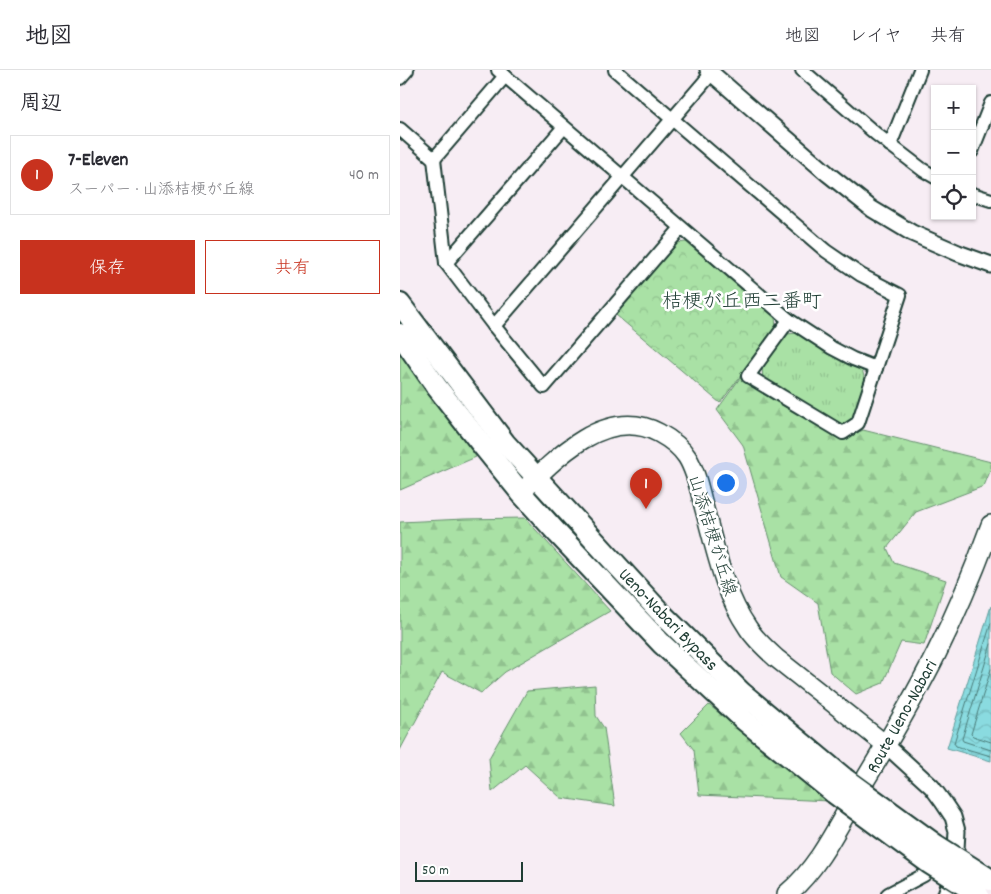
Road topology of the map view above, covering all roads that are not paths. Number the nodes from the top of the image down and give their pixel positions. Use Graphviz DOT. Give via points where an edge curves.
graph roads {
  1 [pos="407,70"];
  2 [pos="616,70"];
  3 [pos="802,70"];
  4 [pos="920,70"];
  5 [pos="710,72"];
  6 [pos="501,73"];
  7 [pos="400,78"];
  8 [pos="991,103"];
  9 [pos="673,119"];
  10 [pos="564,127"];
  11 [pos="400,129"];
  12 [pos="976,141"];
  13 [pos="890,145"];
  14 [pos="434,159"];
  15 [pos="932,175"];
  16 [pos="622,177"];
  17 [pos="976,195"];
  18 [pos="991,200"];
  19 [pos="681,228"];
  20 [pos="446,263"];
  21 [pos="991,265"];
  22 [pos="400,304"];
  23 [pos="789,320"];
  24 [pos="494,326"];
  25 [pos="400,334"];
  26 [pos="876,368"];
  27 [pos="536,477"];
  28 [pos="521,492"];
  29 [pos="991,525"];
  30 [pos="886,745"];
  31 [pos="839,786"];
  32 [pos="924,875"];
  33 [pos="991,880"];
  34 [pos="787,894"];
  35 [pos="888,894"];
  36 [pos="946,894"];
  37 [pos="978,894"];
  1 -- 7 [label="street"];
  2 -- 9 [label="street"];
  3 -- 13 [label="street"];
  4 -- 13 [label="street"];
  5 -- 9 [label="street"];
  5 -- 21 [label="street" via="872,209 912,234"];
  6 -- 10 [label="street"];
  6 -- 14 [label="street"];
  8 -- 12 [label="street"];
  9 -- 16 [label="street"];
  9 -- 26 [label="street" via="826,251 860,275 900,295"];
  10 -- 16 [label="street"];
  10 -- 20 [label="street"];
  11 -- 14 [label="street"];
  13 -- 15 [label="street"];
  14 -- 20 [label="street"];
  16 -- 19 [label="street"];
  16 -- 24 [label="street"];
  17 -- 18 [label="street"];
  19 -- 23 [label="street"];
  19 -- 24 [label="street" via="544,387"];
  20 -- 24 [label="street"];
  22 -- 27 [label="highway, Ueno-Nabari Bypass" via="505,442"];
  23 -- 26 [label="street" via="832,348"];
  23 -- 26 [label="street" via="748,376 843,433 858,423"];
  25 -- 28 [label="highway, Ueno-Nabari Bypass" via="436,386"];
  27 -- 28 [label="main road, 山添桔梗が丘線"];
  27 -- 30 [label="main road, 山添桔梗が丘線" via="579,441 609,427 632,424 651,428 672,440 687,457 696,477 721,570 730,596 748,628 776,658"];
  27 -- 31 [label="highway, Ueno-Nabari Bypass" via="659,611"];
  28 -- 31 [label="highway, Ueno-Nabari Bypass" via="662,644 744,720"];
  29 -- 30 [label="main road, Route Ueno-Nabari" via="960,603"];
  30 -- 34 [label="main road, Route Ueno-Nabari" via="822,853"];
  30 -- 36 [label="street" via="932,787 953,817 957,831 955,866"];
  31 -- 33 [label="highway, Ueno-Nabari Bypass, bridge"];
  31 -- 37 [label="highway, Ueno-Nabari Bypass, bridge" via="929,863"];
  32 -- 35 [label="street"];
}
